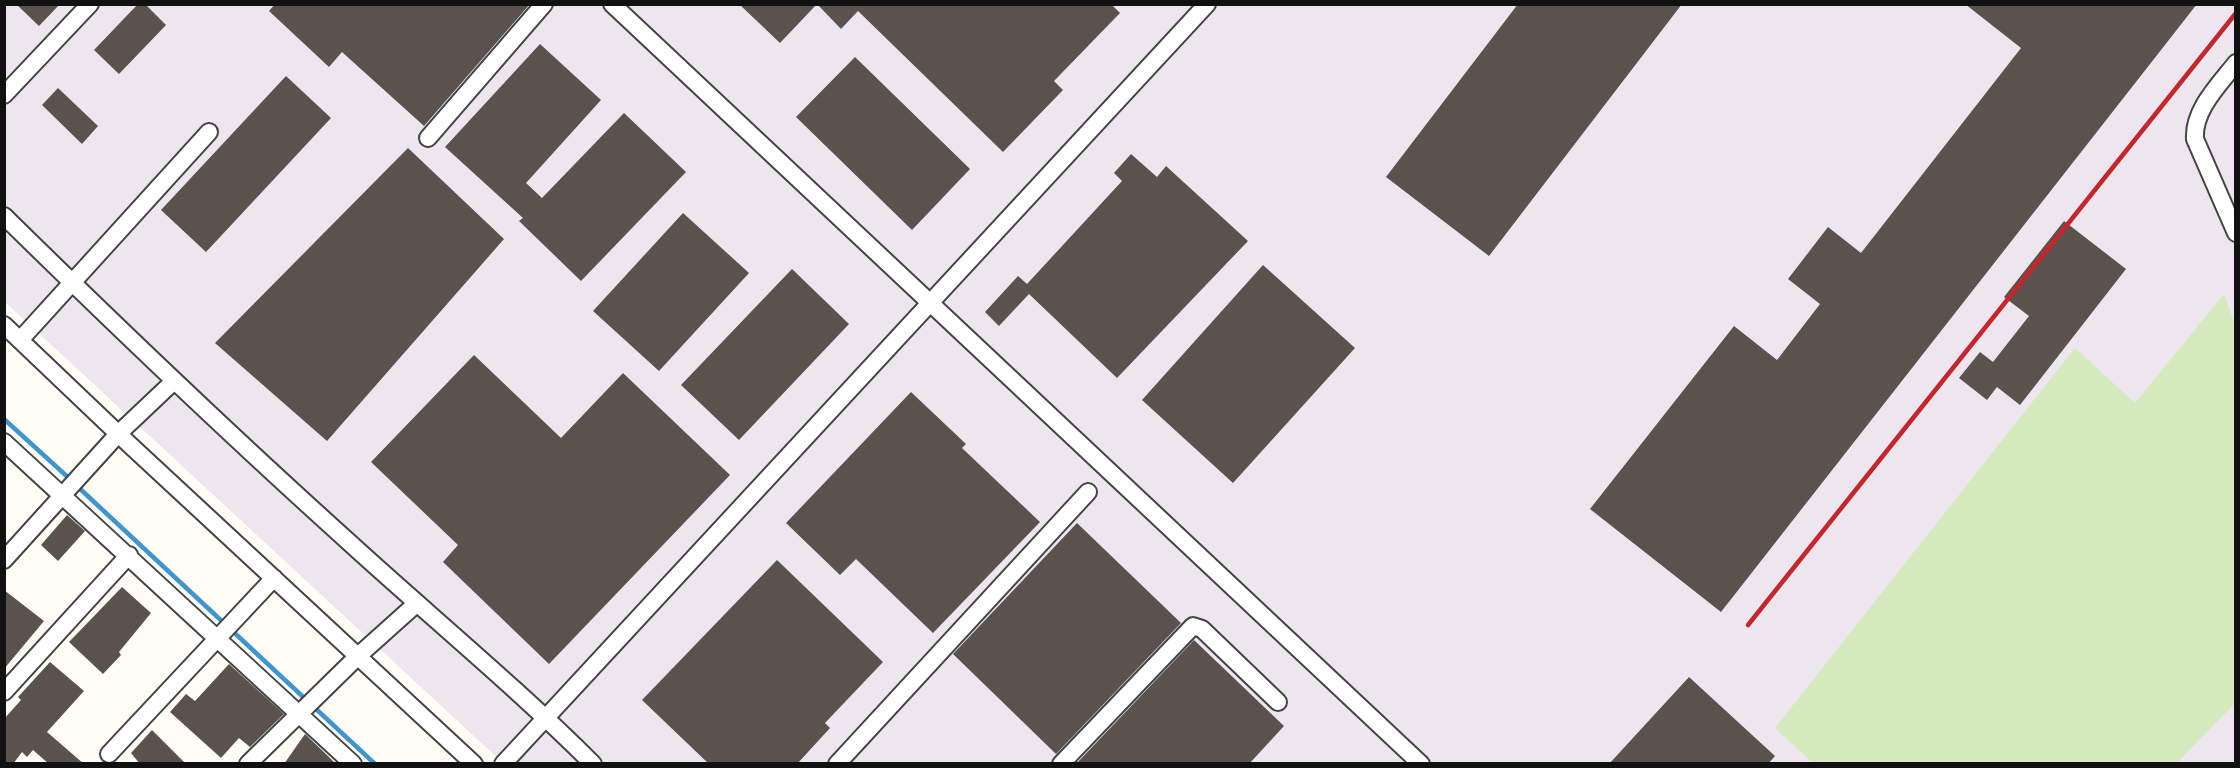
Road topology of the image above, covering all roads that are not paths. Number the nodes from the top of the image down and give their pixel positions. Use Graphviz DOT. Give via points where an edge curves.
graph roads {
  1 [pos="90,4"];
  2 [pos="544,4"];
  3 [pos="612,4"];
  4 [pos="1207,4"];
  5 [pos="2235,63"];
  6 [pos="4,95"];
  7 [pos="209,132"];
  8 [pos="428,138"];
  9 [pos="4,216"];
  10 [pos="2235,233"];
  11 [pos="71,281"];
  12 [pos="932,303"];
  13 [pos="4,325"];
  14 [pos="20,340"];
  15 [pos="173,382"];
  16 [pos="118,434"];
  17 [pos="4,442"];
  18 [pos="71,487"];
  19 [pos="1088,492"];
  20 [pos="129,555"];
  21 [pos="4,560"];
  22 [pos="274,578"];
  23 [pos="416,604"];
  24 [pos="225,630"];
  25 [pos="358,656"];
  26 [pos="4,692"];
  27 [pos="1278,702"];
  28 [pos="307,706"];
  29 [pos="545,716"];
  30 [pos="109,754"];
  31 [pos="248,764"];
  32 [pos="353,764"];
  33 [pos="474,764"];
  34 [pos="503,764"];
  35 [pos="594,764"];
  36 [pos="837,764"];
  37 [pos="1061,764"];
  38 [pos="1421,764"];
  1 -- 6 [label="street"];
  2 -- 8 [label="street"];
  3 -- 12 [label="street"];
  4 -- 12 [label="street"];
  5 -- 10 [label="street" via="2194,127 2195,139"];
  7 -- 11 [label="street"];
  9 -- 11 [label="street"];
  11 -- 14 [label="street"];
  11 -- 15 [label="street"];
  12 -- 29 [label="street"];
  12 -- 38 [label="street"];
  13 -- 14 [label="street"];
  14 -- 16 [label="street"];
  15 -- 16 [label="street"];
  15 -- 23 [label="street"];
  16 -- 18 [label="street"];
  16 -- 22 [label="street"];
  17 -- 18 [label="street"];
  18 -- 20 [label="street"];
  18 -- 21 [label="street"];
  19 -- 36 [label="street"];
  20 -- 24 [label="street"];
  20 -- 26 [label="street"];
  22 -- 24 [label="street"];
  22 -- 25 [label="street"];
  23 -- 25 [label="street"];
  23 -- 29 [label="street"];
  24 -- 28 [label="street"];
  24 -- 30 [label="street"];
  25 -- 28 [label="street"];
  25 -- 33 [label="street"];
  27 -- 37 [label="street" via="1202,629 1193,626"];
  28 -- 31 [label="street"];
  28 -- 32 [label="street"];
  29 -- 34 [label="street"];
  29 -- 35 [label="street"];
}
